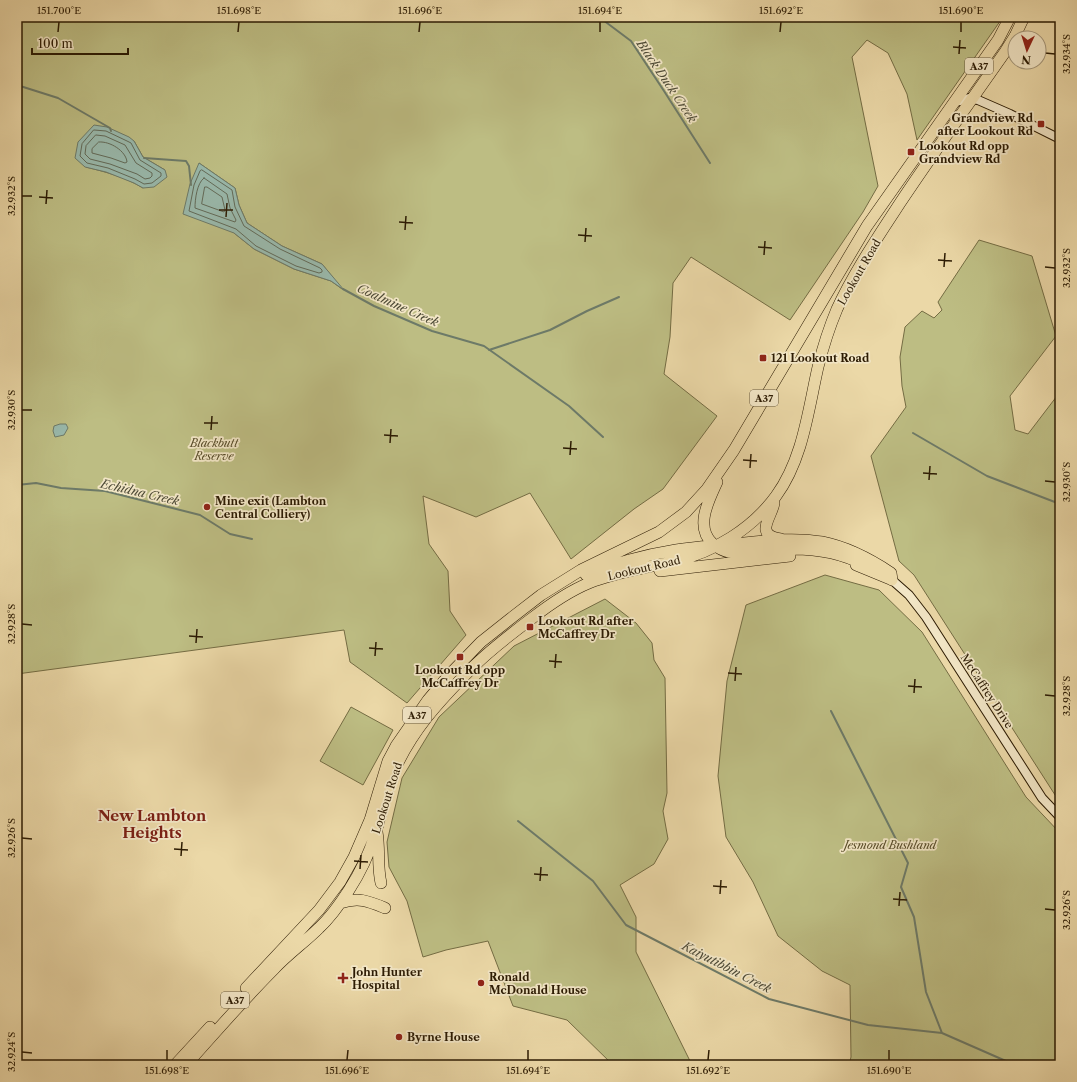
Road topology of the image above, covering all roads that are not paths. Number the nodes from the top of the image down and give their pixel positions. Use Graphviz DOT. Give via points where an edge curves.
graph roads {
  1 [pos="1010,17"];
  2 [pos="1024,17"];
  3 [pos="973,98"];
  4 [pos="954,102"];
  5 [pos="1060,139"];
  6 [pos="734,450"];
  7 [pos="776,497"];
  8 [pos="704,521"];
  9 [pos="745,528"];
  10 [pos="787,540"];
  11 [pos="715,546"];
  12 [pos="619,573"];
  13 [pos="892,580"];
  14 [pos="551,588"];
  15 [pos="1060,817"];
  16 [pos="377,830"];
  17 [pos="381,883"];
  18 [pos="340,903"];
  19 [pos="385,908"];
  20 [pos="175,1065"];
  21 [pos="186,1065"];
  1 -- 4 [label="highway, Lookout Road / A37" via="998,40"];
  2 -- 3 [label="highway, Lookout Road / A37" via="1005,52"];
  3 -- 4 [label="main road"];
  3 -- 5 [label="main road"];
  3 -- 7 [label="highway, Lookout Road / A37" via="920,174 848,286 824,346 796,458"];
  4 -- 6 [label="highway, Lookout Road / A37" via="867,226"];
  6 -- 8 [label="highway" via="710,500"];
  6 -- 14 [label="highway, Lookout Road / A37" via="707,489 677,520"];
  7 -- 9 [label="highway, Lookout Road"];
  7 -- 10 [label="highway" via="766,528 773,537"];
  8 -- 9 [label="highway" via="708,532 716,536 726,536"];
  8 -- 11 [label="highway" via="706,537"];
  9 -- 11 [label="highway, Lookout Road"];
  10 -- 11 [label="highway"];
  10 -- 13 [label="highway" via="822,542 849,550 891,574"];
  11 -- 12 [label="highway, Lookout Road" via="678,561"];
  11 -- 13 [label="highway" via="733,552 792,549 833,554 858,562"];
  11 -- 14 [label="highway" via="678,549 632,559"];
  12 -- 13 [label="highway" via="626,576 803,555 843,560"];
  12 -- 16 [label="highway, Lookout Road / A37" via="588,583 564,596 496,646 473,667 426,717 407,746 394,771"];
  13 -- 15 [label="main road, McCaffrey Drive" via="909,595 926,617 1042,798"];
  14 -- 20 [label="highway, Lookout Road / A37" via="481,642 428,700 388,761 363,837 345,873 328,899"];
  16 -- 17 [label="highway"];
  16 -- 18 [label="highway, Lookout Road / A37" via="365,862"];
  18 -- 19 [label="highway" via="361,900"];
  18 -- 21 [label="highway, Lookout Road / A37" via="320,928 270,972"];
}
